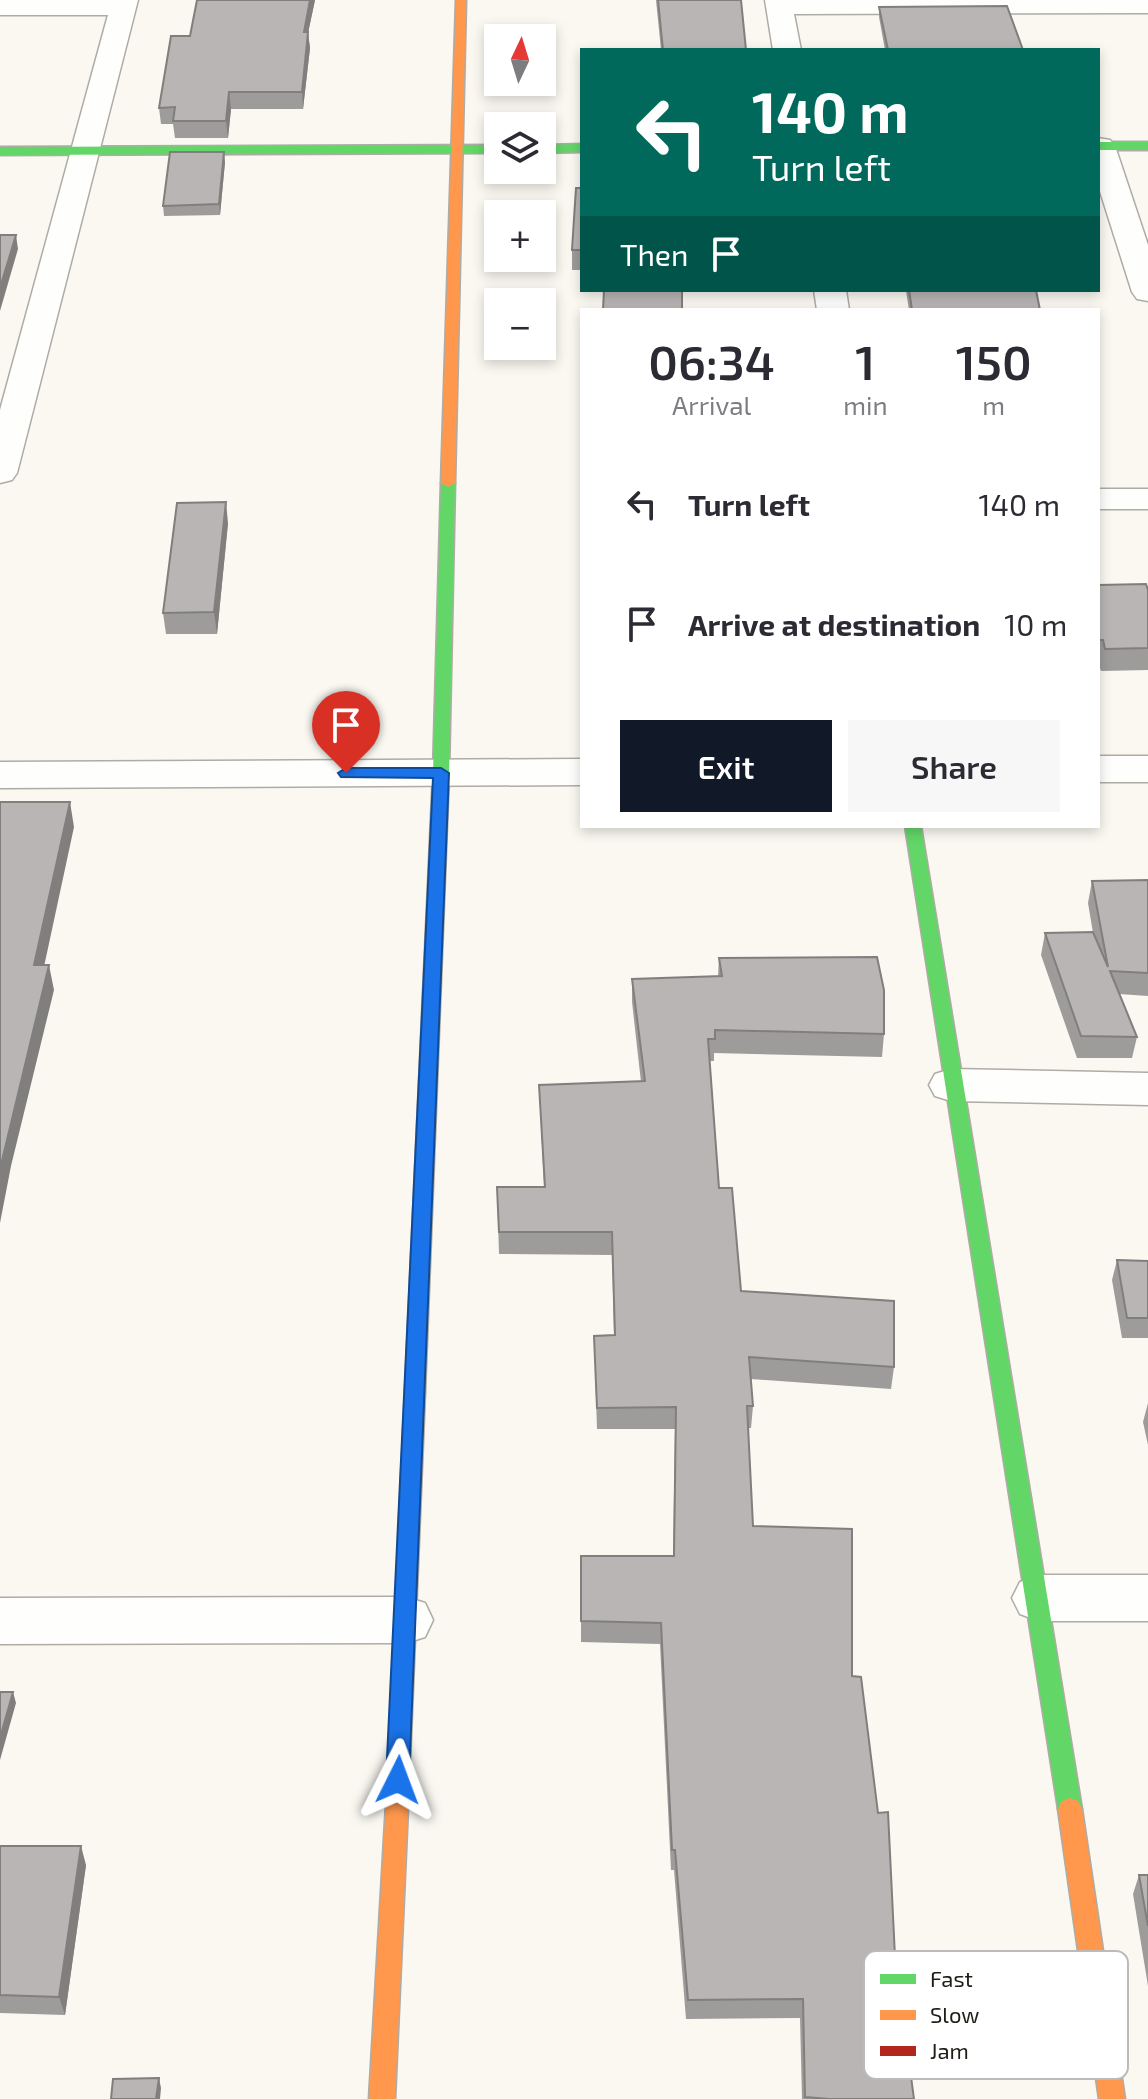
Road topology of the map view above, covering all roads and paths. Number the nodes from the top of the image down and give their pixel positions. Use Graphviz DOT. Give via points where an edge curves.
graph roads {
  1 [pos="461,0"];
  2 [pos="124,3"];
  3 [pos="778,3"];
  4 [pos="1148,5"];
  5 [pos="0,7"];
  6 [pos="787,48"];
  7 [pos="1100,146"];
  8 [pos="1148,146"];
  9 [pos="580,148"];
  10 [pos="457,149"];
  11 [pos="484,149"];
  12 [pos="556,149"];
  13 [pos="1100,149"];
  14 [pos="0,151"];
  15 [pos="86,151"];
  16 [pos="1148,292"];
  17 [pos="0,473"];
  18 [pos="1100,499"];
  19 [pos="1148,499"];
  20 [pos="1100,769"];
  21 [pos="1148,769"];
  22 [pos="580,772"];
  23 [pos="441,773"];
  24 [pos="0,775"];
  25 [pos="913,828"];
  26 [pos="951,1085"];
  27 [pos="1148,1089"];
  28 [pos="1039,1598"];
  29 [pos="1148,1598"];
  30 [pos="406,1620"];
  31 [pos="0,1621"];
  32 [pos="1090,1951"];
  33 [pos="1109,2079"];
  34 [pos="382,2099"];
  35 [pos="1112,2099"];
  1 -- 10 [label="street"];
  2 -- 5 [label="street"];
  2 -- 15 [label="street"];
  3 -- 4 [label="street"];
  3 -- 6 [label="street"];
  7 -- 8 [label="street"];
  9 -- 12 [label="street"];
  10 -- 11 [label="street"];
  10 -- 15 [label="street"];
  10 -- 23 [label="street"];
  13 -- 16 [label="street"];
  14 -- 15 [label="street"];
  15 -- 17 [label="street"];
  18 -- 19 [label="street"];
  20 -- 21 [label="street"];
  22 -- 23 [label="street"];
  23 -- 24 [label="street"];
  23 -- 30 [label="street"];
  25 -- 26 [label="street"];
  26 -- 27 [label="street"];
  26 -- 28 [label="street"];
  28 -- 29 [label="street"];
  28 -- 32 [label="street"];
  30 -- 31 [label="street"];
  30 -- 34 [label="street"];
  33 -- 35 [label="street"];
}
